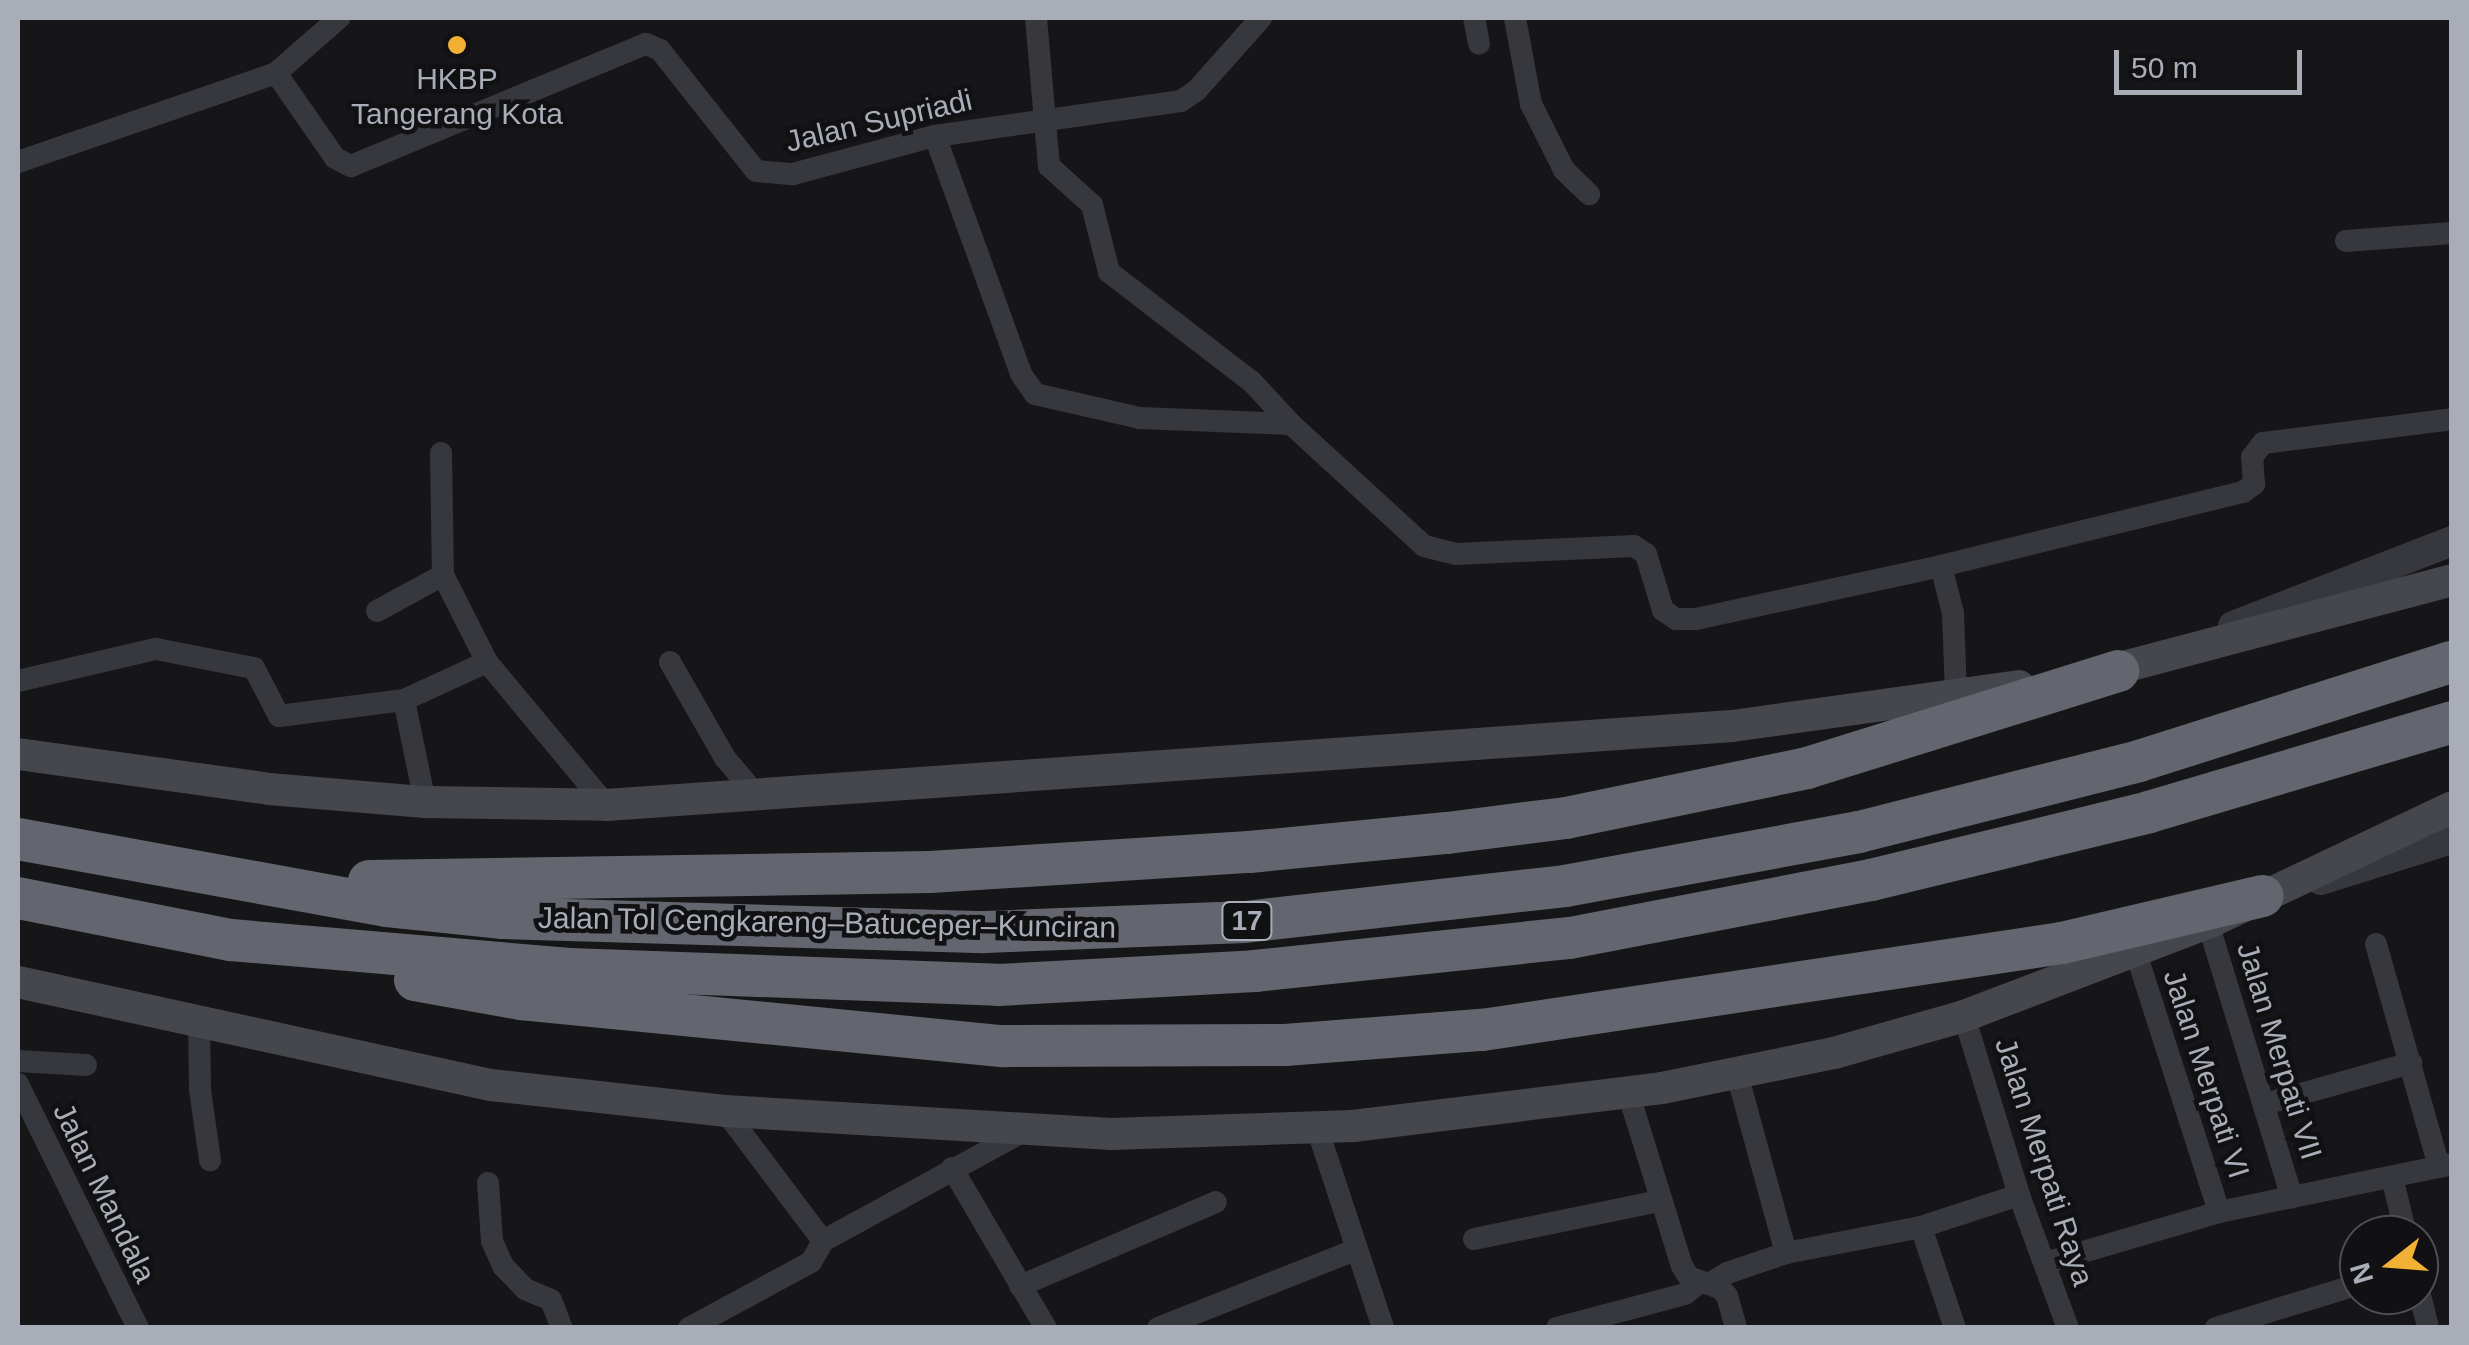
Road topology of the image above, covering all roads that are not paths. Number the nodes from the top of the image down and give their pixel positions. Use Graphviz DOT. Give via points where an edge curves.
graph roads {
  1 [pos="339,18"];
  2 [pos="1036,18"];
  3 [pos="1262,18"];
  4 [pos="1474,18"];
  5 [pos="1515,18"];
  6 [pos="1479,44"];
  7 [pos="276,73"];
  8 [pos="1042,118"];
  9 [pos="935,136"];
  10 [pos="18,162"];
  11 [pos="1589,194"];
  12 [pos="2452,234"];
  13 [pos="2346,240"];
  14 [pos="2452,419"];
  15 [pos="1291,424"];
  16 [pos="441,453"];
  17 [pos="2452,540"];
  18 [pos="1941,566"];
  19 [pos="444,575"];
  20 [pos="2452,580"];
  21 [pos="377,611"];
  22 [pos="487,662"];
  23 [pos="670,662"];
  24 [pos="2452,662"];
  25 [pos="2118,670"];
  26 [pos="18,681"];
  27 [pos="1956,696"];
  28 [pos="404,700"];
  29 [pos="2452,722"];
  30 [pos="18,754"];
  31 [pos="758,796"];
  32 [pos="424,802"];
  33 [pos="606,806"];
  34 [pos="2452,807"];
  35 [pos="18,839"];
  36 [pos="2452,839"];
  37 [pos="243,883"];
  38 [pos="2263,896"];
  39 [pos="18,898"];
  40 [pos="2208,923"];
  41 [pos="231,940"];
  42 [pos="2376,944"];
  43 [pos="2136,954"];
  44 [pos="18,982"];
  45 [pos="1964,1016"];
  46 [pos="199,1023"];
  47 [pos="18,1061"];
  48 [pos="2412,1063"];
  49 [pos="86,1065"];
  50 [pos="1737,1074"];
  51 [pos="18,1084"];
  52 [pos="1628,1092"];
  53 [pos="2265,1104"];
  54 [pos="725,1111"];
  55 [pos="1317,1128"];
  56 [pos="1024,1131"];
  57 [pos="210,1160"];
  58 [pos="2445,1165"];
  59 [pos="952,1168"];
  60 [pos="2392,1177"];
  61 [pos="488,1183"];
  62 [pos="2019,1195"];
  63 [pos="2292,1197"];
  64 [pos="1659,1201"];
  65 [pos="1216,1202"];
  66 [pos="2219,1212"];
  67 [pos="2401,1215"];
  68 [pos="1921,1227"];
  69 [pos="1474,1240"];
  70 [pos="823,1241"];
  71 [pos="1355,1250"];
  72 [pos="1786,1253"];
  73 [pos="2045,1263"];
  74 [pos="1704,1283"];
  75 [pos="1020,1286"];
  76 [pos="2339,1290"];
  77 [pos="138,1328"];
  78 [pos="562,1328"];
  79 [pos="689,1328"];
  80 [pos="1046,1328"];
  81 [pos="1158,1328"];
  82 [pos="1383,1328"];
  83 [pos="1556,1328"];
  84 [pos="1736,1328"];
  85 [pos="1955,1328"];
  86 [pos="2068,1328"];
  87 [pos="2216,1328"];
  1 -- 7 [label="street"];
  2 -- 8 [label="street"];
  3 -- 8 [label="street, Jalan Supriadi" via="1181,101"];
  4 -- 6 [label="street"];
  5 -- 11 [label="street" via="1531,104 1564,170"];
  7 -- 9 [label="street, Jalan Supriadi" via="336,158 351,166 646,44 660,50 756,171 793,174"];
  7 -- 10 [label="street"];
  8 -- 9 [label="street, Jalan Supriadi"];
  8 -- 15 [label="street" via="1049,166 1092,205 1109,272 1252,382"];
  9 -- 15 [label="street" via="1021,374 1035,394 1140,418"];
  12 -- 13 [label="street"];
  14 -- 18 [label="street" via="2263,444 2252,457 2254,484 2242,492"];
  15 -- 18 [label="street" via="1424,546 1456,554 1634,546 1646,554 1663,610 1676,619"];
  16 -- 19 [label="street"];
  17 -- 25 [label="street"];
  18 -- 27 [label="street" via="1953,613"];
  19 -- 21 [label="street"];
  19 -- 22 [label="street"];
  20 -- 25 [label="main road"];
  22 -- 28 [label="street"];
  22 -- 33 [label="street"];
  23 -- 31 [label="street" via="726,758"];
  24 -- 37 [label="highway, Jalan Tol Cengkareng–Batuceper–Kunciran / 17" via="2138,761 1859,832 1565,886 1283,918 984,932 578,922 387,906"];
  25 -- 27 [label="main road"];
  25 -- 37 [label="highway" via="1806,768 1566,818 1447,833 930,872"];
  26 -- 28 [label="street" via="156,649 254,668 279,716"];
  27 -- 31 [label="main road" via="1732,726"];
  28 -- 32 [label="street"];
  29 -- 41 [label="highway, Jalan Tol Cengkareng–Batuceper–Kunciran / 17" via="2148,812 1871,880 1570,938 1255,971 998,985 570,969"];
  30 -- 32 [label="main road" via="269,789"];
  31 -- 33 [label="main road"];
  32 -- 33 [label="main road"];
  34 -- 38 [label="main road"];
  35 -- 37 [label="highway, Jalan Tol Cengkareng–Batuceper–Kunciran / 17"];
  36 -- 38 [label="street"];
  38 -- 40 [label="main road"];
  38 -- 41 [label="highway" via="2062,942 1482,1030 1192,1047 1004,1046 521,999"];
  39 -- 41 [label="highway, Jalan Tol Cengkareng–Batuceper–Kunciran / 17"];
  40 -- 43 [label="main road"];
  40 -- 53 [label="street, Jalan Merpati VII"];
  42 -- 48 [label="street"];
  43 -- 45 [label="main road"];
  43 -- 66 [label="street, Jalan Merpati VI"];
  44 -- 46 [label="main road"];
  45 -- 50 [label="main road"];
  45 -- 62 [label="street, Jalan Merpati Raya"];
  46 -- 54 [label="main road" via="492,1085"];
  46 -- 57 [label="street"];
  47 -- 49 [label="street"];
  48 -- 53 [label="street"];
  48 -- 58 [label="street"];
  50 -- 52 [label="main road"];
  50 -- 72 [label="street"];
  51 -- 77 [label="street, Jalan Mandala"];
  52 -- 55 [label="main road"];
  52 -- 64 [label="street"];
  53 -- 63 [label="street, Jalan Merpati VII"];
  54 -- 56 [label="main road"];
  54 -- 70 [label="street"];
  55 -- 56 [label="main road"];
  55 -- 71 [label="street"];
  56 -- 59 [label="street"];
  58 -- 60 [label="street"];
  59 -- 70 [label="street"];
  59 -- 75 [label="street"];
  60 -- 63 [label="street"];
  60 -- 67 [label="street"];
  61 -- 78 [label="street" via="492,1241 503,1266 525,1289 551,1300"];
  62 -- 68 [label="street"];
  62 -- 73 [label="street, Jalan Merpati Raya"];
  63 -- 66 [label="street"];
  64 -- 69 [label="street"];
  64 -- 74 [label="street" via="1682,1266"];
  65 -- 75 [label="street"];
  66 -- 73 [label="street"];
  68 -- 72 [label="street"];
  68 -- 85 [label="street"];
  70 -- 79 [label="street" via="811,1262"];
  71 -- 81 [label="street"];
  71 -- 82 [label="street"];
  72 -- 74 [label="street"];
  73 -- 86 [label="street, Jalan Merpati Raya"];
  74 -- 83 [label="street"];
  74 -- 84 [label="street" via="1727,1296"];
  75 -- 80 [label="street"];
  76 -- 87 [label="street"];
}
